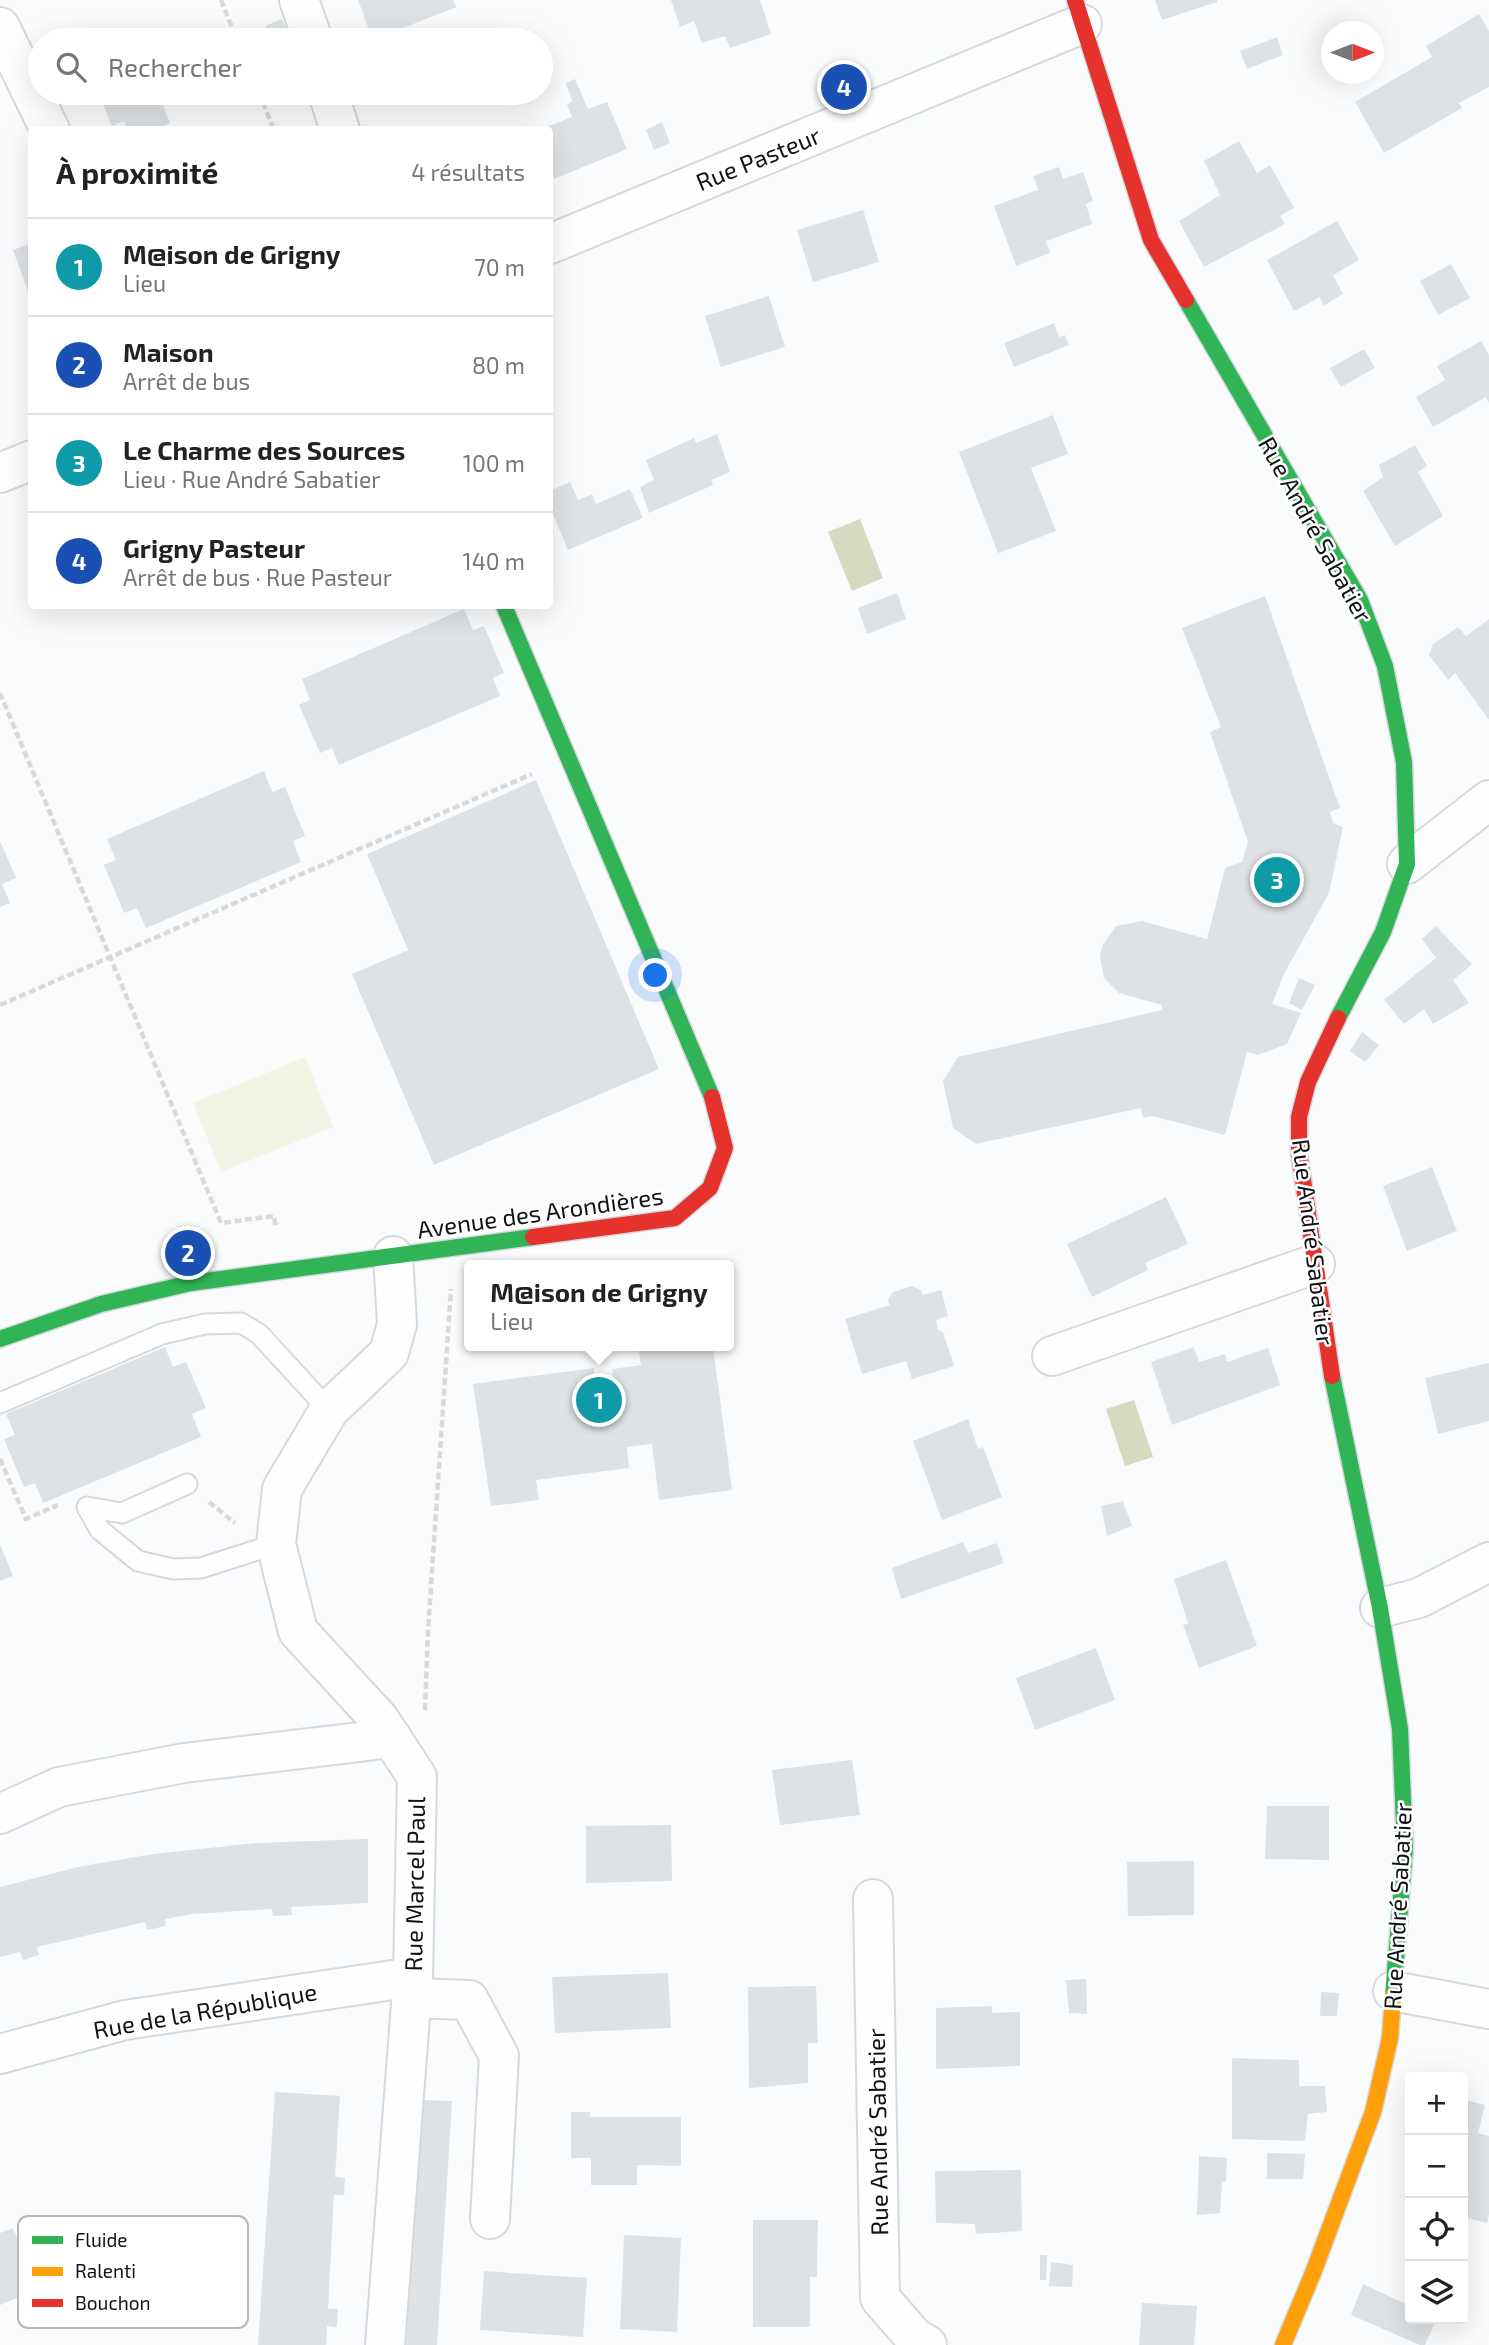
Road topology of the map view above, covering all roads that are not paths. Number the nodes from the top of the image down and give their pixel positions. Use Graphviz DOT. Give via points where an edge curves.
graph roads {
  1 [pos="299,0"];
  2 [pos="1079,12"];
  3 [pos="0,27"];
  4 [pos="309,28"];
  5 [pos="28,85"];
  6 [pos="38,105"];
  7 [pos="332,105"];
  8 [pos="48,126"];
  9 [pos="339,126"];
  10 [pos="553,243"];
  11 [pos="28,462"];
  12 [pos="0,472"];
  13 [pos="505,609"];
  14 [pos="1489,800"];
  15 [pos="1407,864"];
  16 [pos="393,1256"];
  17 [pos="1315,1264"];
  18 [pos="0,1339"];
  19 [pos="1052,1356"];
  20 [pos="0,1403"];
  21 [pos="329,1410"];
  22 [pos="187,1484"];
  23 [pos="271,1546"];
  24 [pos="1489,1562"];
  25 [pos="1380,1608"];
  26 [pos="392,1738"];
  27 [pos="0,1814"];
  28 [pos="873,1899"];
  29 [pos="412,1988"];
  30 [pos="1393,1991"];
  31 [pos="1489,2009"];
  32 [pos="0,2054"];
  33 [pos="490,2219"];
  34 [pos="384,2345"];
  35 [pos="927,2345"];
  36 [pos="1283,2345"];
  1 -- 4 [label="street"];
  2 -- 10 [label="street, Rue Pasteur"];
  2 -- 15 [label="street, Rue André Sabatier" via="1151,240 1360,600 1385,666 1404,762"];
  3 -- 5 [label="street"];
  6 -- 8 [label="street"];
  7 -- 9 [label="street"];
  11 -- 12 [label="street"];
  13 -- 16 [label="street, Avenue des Arondières" via="709,1087 724,1148 710,1188 675,1218"];
  14 -- 15 [label="street"];
  15 -- 17 [label="street, Rue André Sabatier" via="1383,932 1307,1082 1299,1117 1299,1153"];
  16 -- 18 [label="street, Avenue des Arondières" via="191,1283 101,1304"];
  16 -- 21 [label="street, Rue Marcel Paul" via="397,1324 389,1353"];
  17 -- 19 [label="street"];
  17 -- 25 [label="street, Rue André Sabatier" via="1330,1367"];
  20 -- 21 [label="lane" via="162,1334 205,1324 241,1323 259,1334"];
  21 -- 23 [label="street, Rue Marcel Paul" via="282,1489"];
  22 -- 23 [label="lane" via="122,1513 87,1507 100,1530 138,1561 173,1569 201,1568"];
  23 -- 26 [label="street, Rue Marcel Paul" via="298,1631"];
  24 -- 25 [label="street" via="1419,1598"];
  25 -- 30 [label="street, Rue André Sabatier" via="1401,1729 1404,1835"];
  26 -- 27 [label="street" via="184,1763 72,1784"];
  26 -- 29 [label="street, Rue Marcel Paul" via="417,1777"];
  28 -- 35 [label="street, Rue André Sabatier" via="880,2298 915,2338"];
  29 -- 32 [label="street, Rue de la République" via="125,2020"];
  29 -- 33 [label="street, Rue de la République" via="469,2000 499,2056"];
  29 -- 34 [label="street, Rue Marcel Paul"];
  30 -- 31 [label="street"];
  30 -- 36 [label="street, Rue André Sabatier" via="1390,2038 1373,2112"];
}
